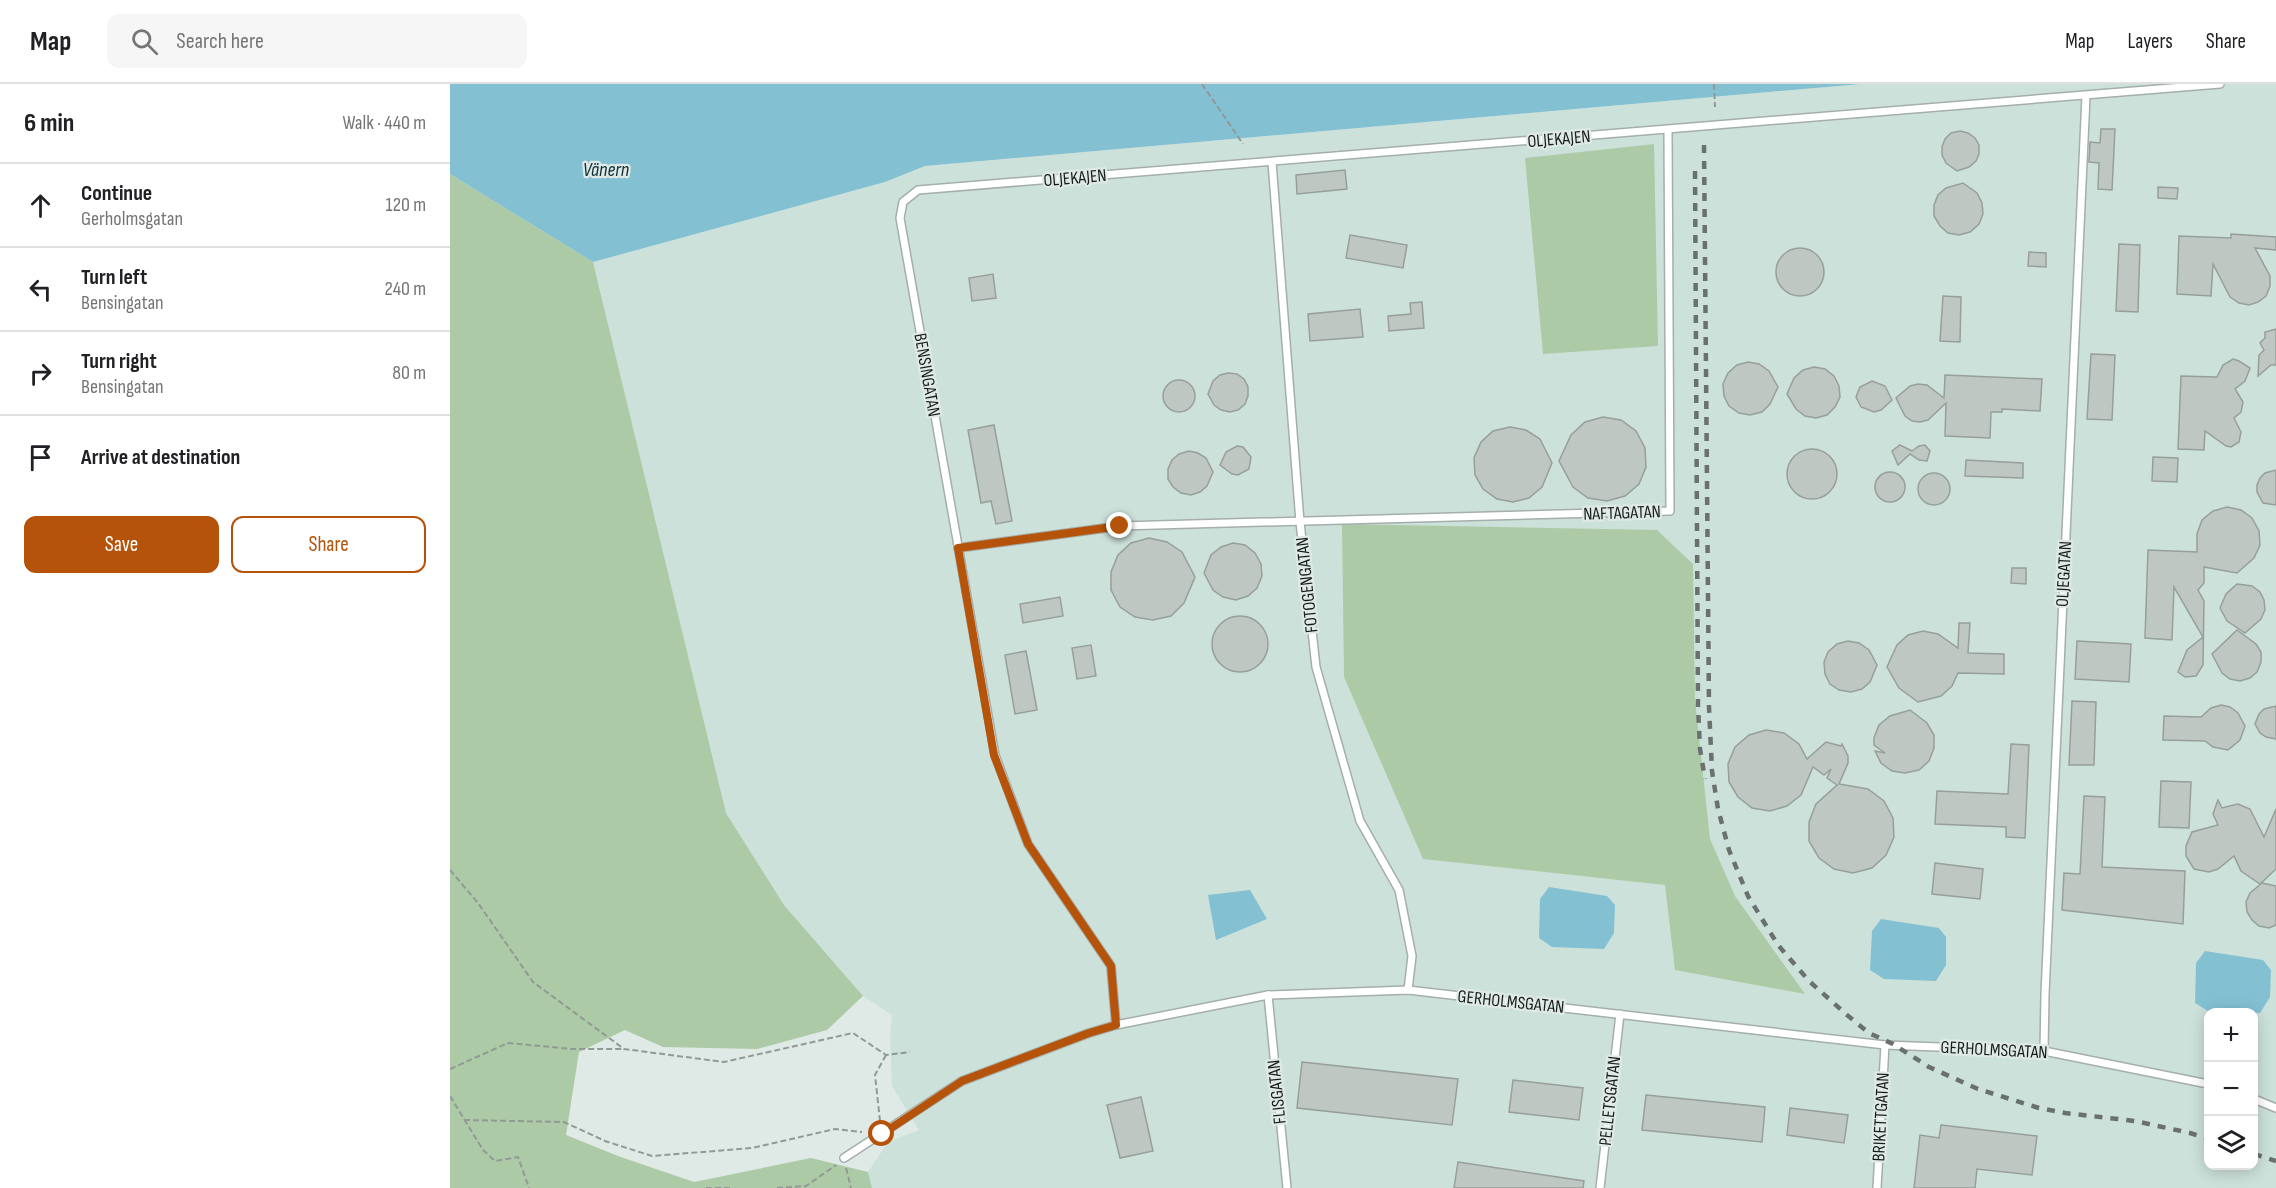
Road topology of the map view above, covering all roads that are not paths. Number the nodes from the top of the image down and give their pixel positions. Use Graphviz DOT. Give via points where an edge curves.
graph roads {
  1 [pos="2220,84"];
  2 [pos="2086,96"];
  3 [pos="1668,130"];
  4 [pos="1272,162"];
  5 [pos="903,202"];
  6 [pos="1300,522"];
  7 [pos="958,548"];
  8 [pos="1408,990"];
  9 [pos="1268,996"];
  10 [pos="1620,1014"];
  11 [pos="1116,1025"];
  12 [pos="1885,1045"];
  13 [pos="2044,1051"];
  14 [pos="2204,1083"];
  15 [pos="2258,1101"];
  16 [pos="2276,1107"];
  17 [pos="844,1158"];
  18 [pos="1287,1188"];
  19 [pos="1600,1188"];
  20 [pos="1877,1188"];
  1 -- 2 [label="lane, OLJEKAJEN"];
  2 -- 3 [label="lane, OLJEKAJEN"];
  2 -- 13 [label="lane, OLJEGATAN"];
  3 -- 4 [label="lane, OLJEKAJEN"];
  3 -- 6 [label="lane, NAFTAGATAN" via="1670,511"];
  4 -- 5 [label="lane, OLJEKAJEN" via="918,190"];
  4 -- 6 [label="lane, FOTOGENGATAN"];
  5 -- 7 [label="lane, BENSINGATAN" via="900,218"];
  6 -- 7 [label="lane" via="1120,526"];
  6 -- 8 [label="lane, FOTOGENGATAN" via="1316,667 1360,821 1399,890 1412,956"];
  7 -- 11 [label="lane, BENSINGATAN" via="994,755 1028,844 1111,966"];
  8 -- 9 [label="lane, GERHOLMSGATAN"];
  8 -- 10 [label="lane, GERHOLMSGATAN"];
  9 -- 11 [label="lane, GERHOLMSGATAN"];
  9 -- 18 [label="lane, FLISGATAN"];
  10 -- 12 [label="lane, GERHOLMSGATAN"];
  10 -- 19 [label="lane, PELLETSGATAN"];
  11 -- 17 [label="lane, GERHOLMSGATAN" via="962,1081"];
  12 -- 13 [label="lane, GERHOLMSGATAN"];
  12 -- 20 [label="lane, BRIKETTGATAN"];
  13 -- 14 [label="lane, GERHOLMSGATAN"];
  15 -- 16 [label="lane"];
}
